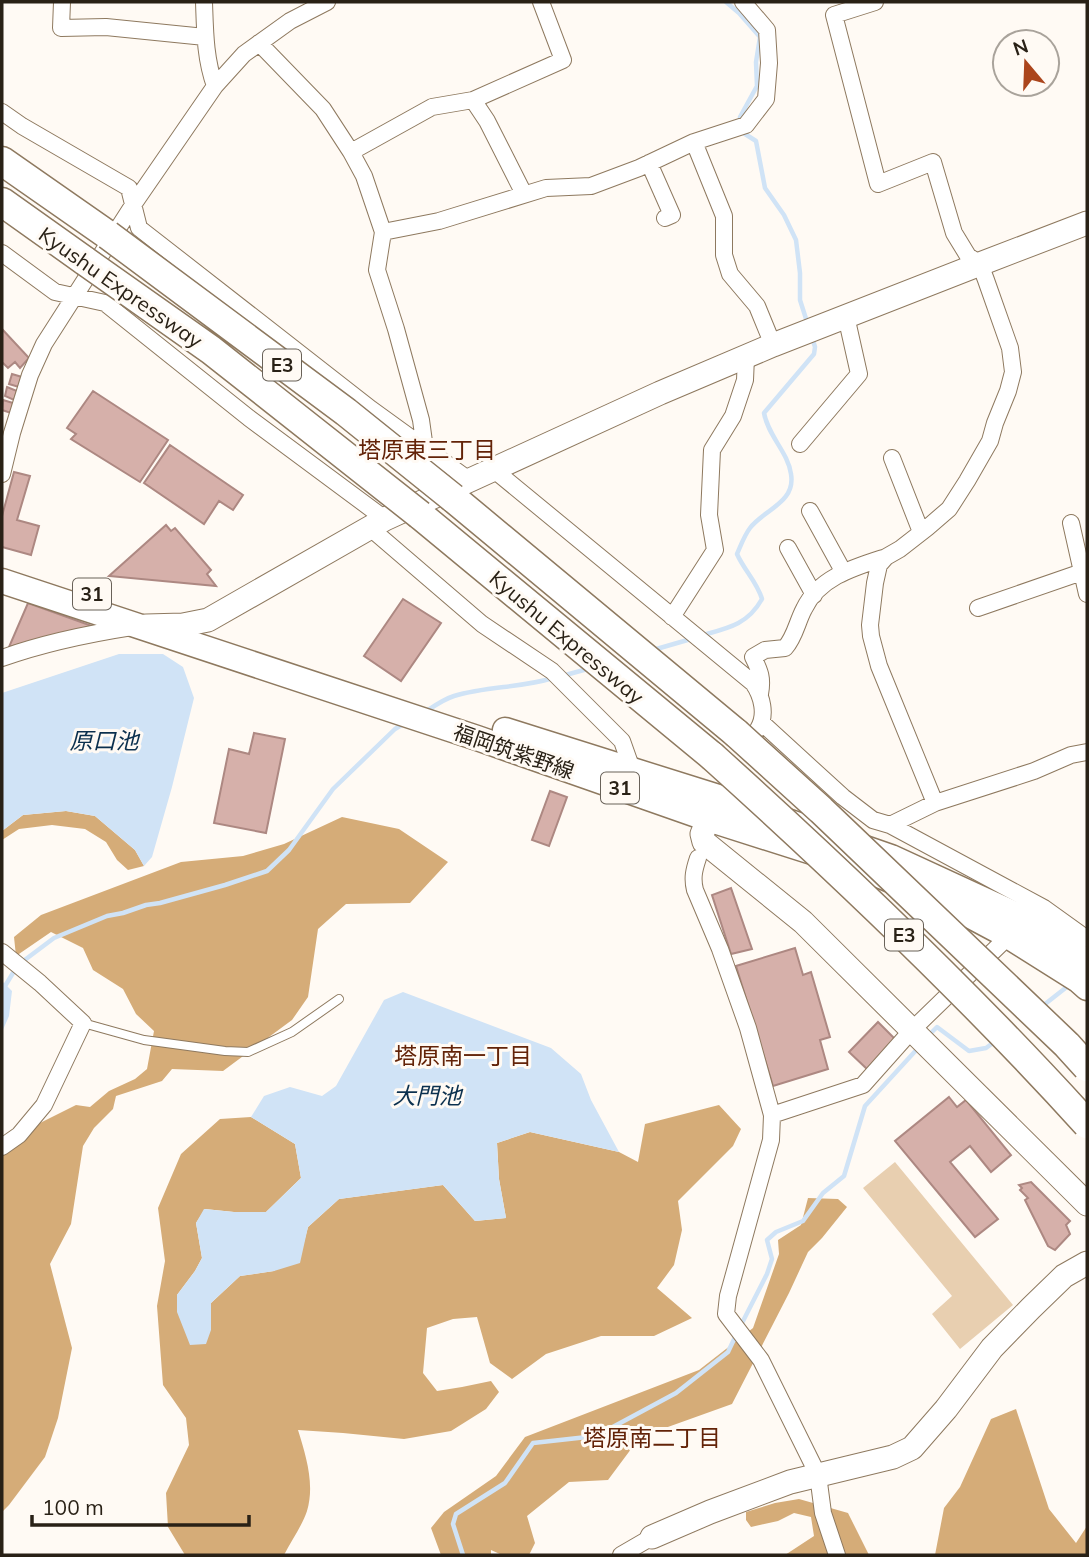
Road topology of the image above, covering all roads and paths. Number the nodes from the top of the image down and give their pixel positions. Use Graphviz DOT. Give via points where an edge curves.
graph roads {
  1 [pos="62,2"];
  2 [pos="204,2"];
  3 [pos="327,2"];
  4 [pos="541,2"];
  5 [pos="743,2"];
  6 [pos="875,2"];
  7 [pos="205,37"];
  8 [pos="259,43"];
  9 [pos="215,86"];
  10 [pos="473,100"];
  11 [pos="2,112"];
  12 [pos="694,142"];
  13 [pos="351,152"];
  14 [pos="2,161"];
  15 [pos="649,163"];
  16 [pos="524,194"];
  17 [pos="2,202"];
  18 [pos="132,205"];
  19 [pos="665,219"];
  20 [pos="1087,223"];
  21 [pos="383,232"];
  22 [pos="2,253"];
  23 [pos="979,264"];
  24 [pos="74,297"];
  25 [pos="846,316"];
  26 [pos="773,345"];
  27 [pos="746,357"];
  28 [pos="800,444"];
  29 [pos="425,449"];
  30 [pos="892,458"];
  31 [pos="493,469"];
  32 [pos="2,474"];
  33 [pos="461,489"];
  34 [pos="810,510"];
  35 [pos="377,523"];
  36 [pos="1071,523"];
  37 [pos="921,532"];
  38 [pos="788,548"];
  39 [pos="886,556"];
  40 [pos="2,563"];
  41 [pos="843,572"];
  42 [pos="1082,572"];
  43 [pos="2,580"];
  44 [pos="1087,593"];
  45 [pos="814,595"];
  46 [pos="978,608"];
  47 [pos="672,617"];
  48 [pos="183,625"];
  49 [pos="136,626"];
  50 [pos="2,658"];
  51 [pos="760,694"];
  52 [pos="752,729"];
  53 [pos="1086,758"];
  54 [pos="632,772"];
  55 [pos="935,803"];
  56 [pos="713,808"];
  57 [pos="890,825"];
  58 [pos="698,858"];
  59 [pos="1036,914"];
  60 [pos="1008,936"];
  61 [pos="1087,939"];
  62 [pos="2,952"];
  63 [pos="1087,962"];
  64 [pos="1087,988"];
  65 [pos="339,999"];
  66 [pos="83,1023"];
  67 [pos="912,1030"];
  68 [pos="1087,1067"];
  69 [pos="772,1115"];
  70 [pos="1087,1124"];
  71 [pos="2,1147"];
  72 [pos="1087,1204"];
  73 [pos="1087,1263"];
  74 [pos="818,1475"];
  75 [pos="652,1536"];
  76 [pos="621,1555"];
  77 [pos="837,1555"];
  1 -- 7 [label="street" via="61,28 106,27"];
  2 -- 7 [label="street"];
  3 -- 8 [label="street"];
  4 -- 10 [label="street" via="563,60"];
  5 -- 12 [label="street" via="766,30 766,99 746,125"];
  6 -- 23 [label="street" via="834,15 878,184 933,162 954,233 968,256"];
  7 -- 9 [label="street"];
  8 -- 9 [label="street"];
  8 -- 13 [label="street" via="323,109"];
  9 -- 18 [label="street"];
  10 -- 13 [label="street" via="432,107"];
  10 -- 16 [label="street"];
  11 -- 18 [label="street" via="129,188"];
  12 -- 15 [label="street"];
  12 -- 26 [label="street" via="724,216 724,255 730,274 757,306"];
  13 -- 21 [label="street"];
  14 -- 33 [label="highway, Kyushu Expressway / E3, bridge" via="346,412"];
  15 -- 16 [label="street" via="591,186"];
  15 -- 19 [label="street" via="672,215"];
  16 -- 21 [label="street"];
  17 -- 70 [label="highway, Kyushu Expressway / E3, bridge" via="211,350 712,756 936,966"];
  18 -- 24 [label="street"];
  18 -- 29 [label="street" via="139,228"];
  20 -- 23 [label="street"];
  21 -- 29 [label="street" via="377,270 421,420"];
  22 -- 24 [label="street" via="55,292"];
  23 -- 25 [label="street"];
  23 -- 37 [label="street" via="1010,348 1013,372 990,441 973,471 949,509"];
  24 -- 32 [label="street" via="30,375"];
  24 -- 35 [label="street" via="105,303"];
  25 -- 26 [label="street"];
  25 -- 28 [label="street" via="859,374"];
  26 -- 27 [label="street"];
  27 -- 31 [label="street"];
  27 -- 47 [label="street" via="746,380 733,416 712,450 709,515 715,550"];
  29 -- 33 [label="street"];
  30 -- 37 [label="street"];
  31 -- 33 [label="street"];
  31 -- 47 [label="street"];
  33 -- 35 [label="street"];
  33 -- 52 [label="highway, Kyushu Expressway / E3"];
  34 -- 41 [label="street"];
  35 -- 48 [label="street" via="215,617"];
  35 -- 54 [label="street" via="482,624 552,671 622,741"];
  36 -- 42 [label="street"];
  37 -- 39 [label="street"];
  38 -- 45 [label="street"];
  39 -- 41 [label="street"];
  39 -- 55 [label="street" via="875,583 871,636"];
  40 -- 48 [label="main road, 福岡筑紫野線 / 31"];
  41 -- 45 [label="street"];
  42 -- 44 [label="street"];
  42 -- 46 [label="street"];
  43 -- 49 [label="main road, 福岡筑紫野線 / 31"];
  45 -- 51 [label="street" via="785,648 752,657 760,671"];
  47 -- 51 [label="street" via="753,683"];
  48 -- 49 [label="street"];
  48 -- 54 [label="main road, 福岡筑紫野線 / 31"];
  49 -- 50 [label="street" via="57,641"];
  49 -- 56 [label="main road, 福岡筑紫野線 / 31" via="477,738"];
  51 -- 52 [label="street" via="762,703"];
  52 -- 57 [label="street" via="873,820"];
  52 -- 68 [label="highway, Kyushu Expressway / E3, bridge" via="851,838"];
  53 -- 55 [label="street" via="1071,755"];
  54 -- 56 [label="main road, 福岡筑紫野線 / 31"];
  55 -- 57 [label="street"];
  56 -- 59 [label="main road, 福岡筑紫野線 / 31" via="891,857"];
  56 -- 60 [label="main road, 福岡筑紫野線 / 31" via="948,904"];
  56 -- 67 [label="street" via="702,834 704,842 803,922"];
  57 -- 59 [label="street"];
  58 -- 69 [label="street" via="693,872 695,890 748,1028"];
  59 -- 60 [label="street"];
  59 -- 61 [label="street"];
  59 -- 63 [label="main road, 福岡筑紫野線 / 31"];
  60 -- 64 [label="main road, 福岡筑紫野線 / 31"];
  60 -- 67 [label="street"];
  62 -- 66 [label="street"];
  65 -- 66 [label="lane" via="292,1032 248,1052 144,1040"];
  66 -- 71 [label="street" via="44,1105 19,1136"];
  67 -- 69 [label="street" via="863,1085"];
  67 -- 72 [label="street"];
  69 -- 74 [label="street" via="771,1140 726,1314 761,1360"];
  73 -- 74 [label="street" via="1064,1276 992,1348 912,1448"];
  74 -- 75 [label="street"];
  74 -- 77 [label="street" via="823,1513"];
  75 -- 76 [label="street"];
}
